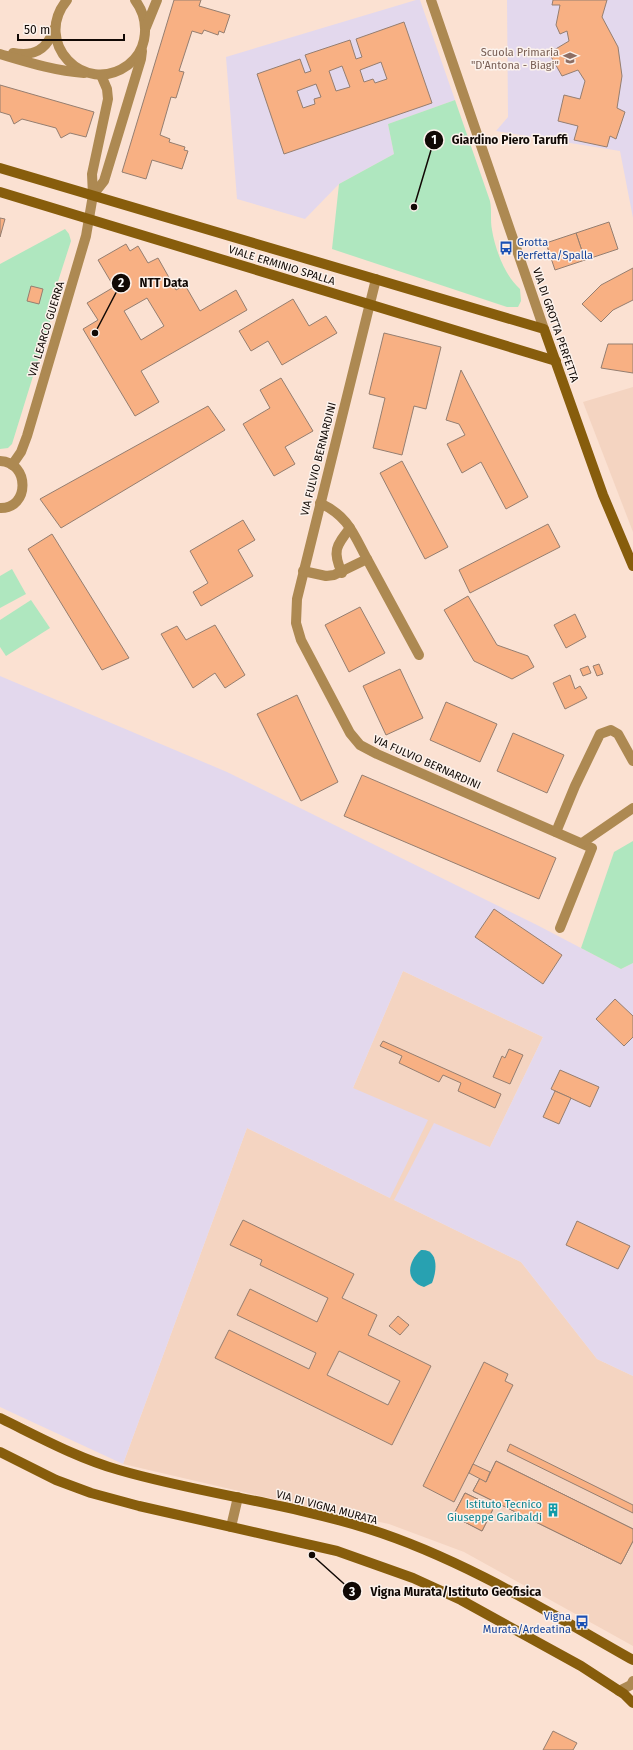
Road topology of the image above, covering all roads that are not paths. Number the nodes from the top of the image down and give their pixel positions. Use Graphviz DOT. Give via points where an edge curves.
graph roads {
  1 [pos="67,0"];
  2 [pos="135,0"];
  3 [pos="157,0"];
  4 [pos="431,0"];
  5 [pos="55,25"];
  6 [pos="146,27"];
  7 [pos="142,50"];
  8 [pos="0,52"];
  9 [pos="88,73"];
  10 [pos="100,74"];
  11 [pos="0,168"];
  12 [pos="0,192"];
  13 [pos="93,195"];
  14 [pos="89,218"];
  15 [pos="376,279"];
  16 [pos="369,304"];
  17 [pos="544,329"];
  18 [pos="556,361"];
  19 [pos="0,461"];
  20 [pos="12,465"];
  21 [pos="320,503"];
  22 [pos="0,508"];
  23 [pos="350,528"];
  24 [pos="367,559"];
  25 [pos="633,566"];
  26 [pos="303,571"];
  27 [pos="342,573"];
  28 [pos="419,655"];
  29 [pos="633,761"];
  30 [pos="633,808"];
  31 [pos="556,832"];
  32 [pos="582,843"];
  33 [pos="560,928"];
  34 [pos="0,1418"];
  35 [pos="0,1452"];
  36 [pos="238,1497"];
  37 [pos="231,1527"];
  38 [pos="632,1661"];
  39 [pos="633,1681"];
  40 [pos="619,1691"];
  41 [pos="631,1701"];
  1 -- 5 [label="street" via="59,11"];
  2 -- 6 [label="street" via="143,12"];
  3 -- 6 [label="street"];
  4 -- 17 [label="street, VIA DI GROTTA PERFETTA"];
  5 -- 8 [label="street" via="50,39 38,51 20,54"];
  5 -- 9 [label="street" via="57,44 63,54 76,68"];
  6 -- 7 [label="street, VIA LEARCO GUERRA"];
  7 -- 10 [label="street" via="125,67 113,73"];
  7 -- 13 [label="street, VIA LEARCO GUERRA" via="104,181"];
  8 -- 9 [label="street" via="52,68"];
  9 -- 10 [label="street"];
  10 -- 13 [label="street, VIA LEARCO GUERRA" via="107,89 108,99 92,174"];
  11 -- 13 [label="main road, VIALE ERMINIO SPALLA"];
  12 -- 14 [label="main road, VIALE ERMINIO SPALLA"];
  13 -- 14 [label="street, VIA LEARCO GUERRA"];
  13 -- 15 [label="main road, VIALE ERMINIO SPALLA"];
  14 -- 16 [label="main road, VIALE ERMINIO SPALLA"];
  14 -- 20 [label="street, VIA LEARCO GUERRA" via="86,236 26,436 21,452"];
  15 -- 16 [label="street, VIA FULVIO BERNARDINI"];
  15 -- 17 [label="main road, VIALE ERMINIO SPALLA"];
  16 -- 18 [label="main road, VIALE ERMINIO SPALLA"];
  16 -- 21 [label="street, VIA FULVIO BERNARDINI"];
  17 -- 18 [label="main road, VIA DI GROTTA PERFETTA"];
  18 -- 25 [label="main road, VIA DI GROTTA PERFETTA" via="603,495"];
  19 -- 20 [label="street"];
  20 -- 22 [label="street" via="21,473 24,488 17,502"];
  21 -- 23 [label="street" via="340,514"];
  21 -- 26 [label="street, VIA FULVIO BERNARDINI"];
  23 -- 24 [label="street"];
  23 -- 27 [label="street" via="336,553"];
  24 -- 27 [label="street"];
  24 -- 28 [label="street"];
  26 -- 27 [label="street" via="326,576"];
  26 -- 31 [label="street, VIA FULVIO BERNARDINI" via="295,611 301,640 350,733 360,745"];
  29 -- 31 [label="street" via="618,734 611,730 600,734"];
  30 -- 32 [label="street"];
  31 -- 32 [label="street, VIA FULVIO BERNARDINI"];
  32 -- 33 [label="street" via="592,848"];
  34 -- 36 [label="main road, VIA DI VIGNA MURATA" via="108,1467"];
  35 -- 37 [label="main road" via="56,1480 91,1493"];
  36 -- 37 [label="street"];
  36 -- 38 [label="main road, VIA DI VIGNA MURATA" via="345,1522 429,1551 483,1577"];
  37 -- 40 [label="main road" via="337,1551 413,1578 461,1600 582,1666"];
  39 -- 40 [label="street" via="631,1685"];
  40 -- 41 [label="main road"];
}
